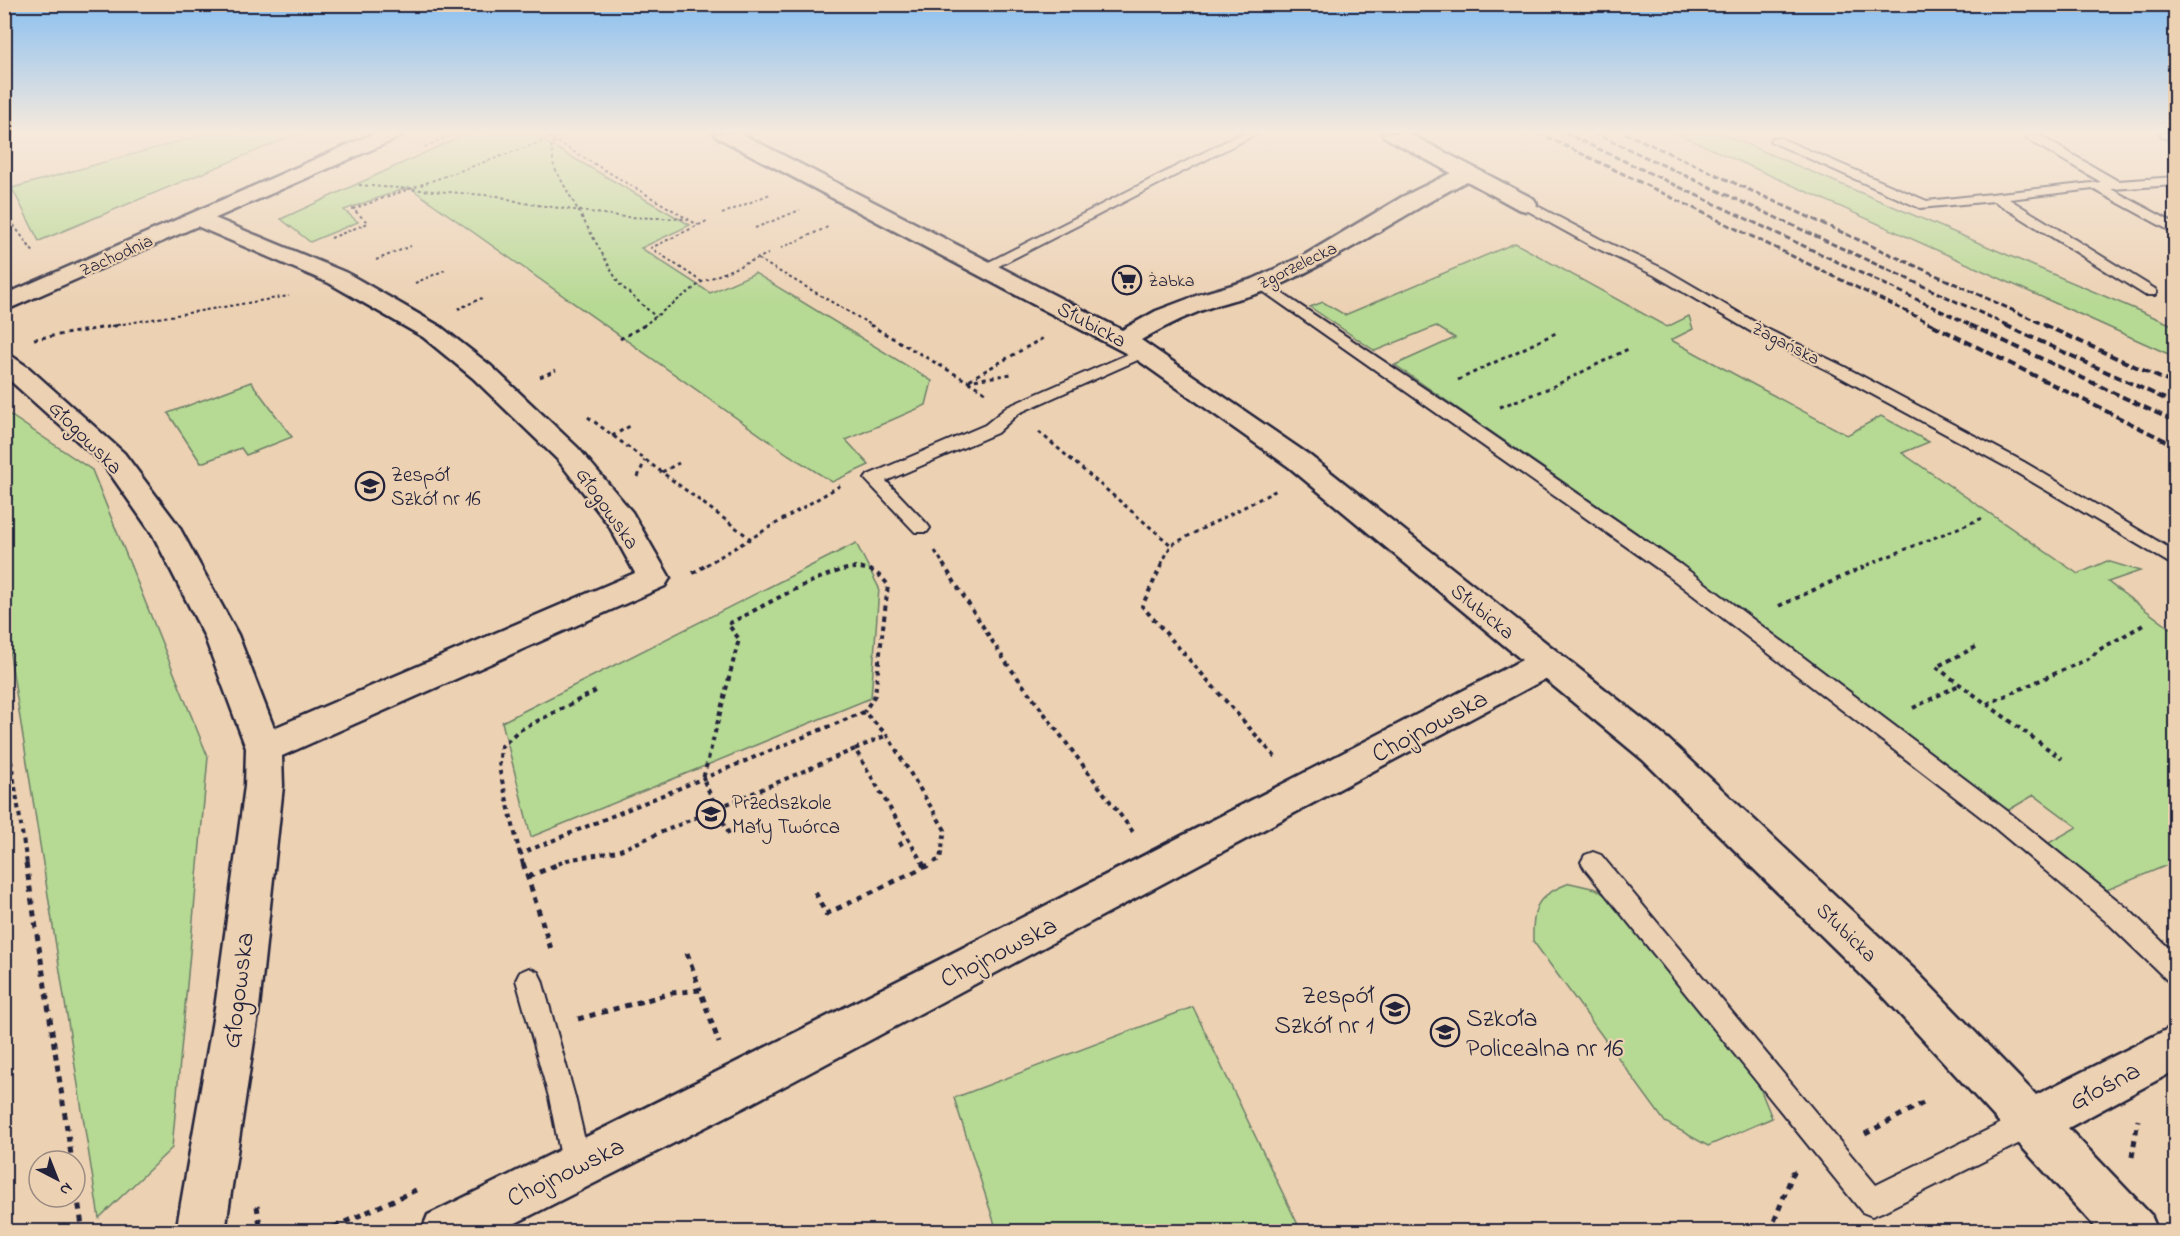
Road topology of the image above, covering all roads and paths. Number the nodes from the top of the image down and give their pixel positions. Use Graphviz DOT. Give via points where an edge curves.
graph roads {
  1 [pos="264,191"];
  2 [pos="408,191"];
  3 [pos="433,191"];
  4 [pos="568,191"];
  5 [pos="640,191"];
  6 [pos="777,191"];
  7 [pos="834,191"];
  8 [pos="1139,191"];
  9 [pos="1431,191"];
  10 [pos="1499,191"];
  11 [pos="1892,191"];
  12 [pos="2044,191"];
  13 [pos="2105,191"];
  14 [pos="1997,196"];
  15 [pos="4,203"];
  16 [pos="1526,204"];
  17 [pos="807,207"];
  18 [pos="578,209"];
  19 [pos="722,214"];
  20 [pos="200,219"];
  21 [pos="689,219"];
  22 [pos="709,220"];
  23 [pos="837,222"];
  24 [pos="698,225"];
  25 [pos="756,228"];
  26 [pos="2175,230"];
  27 [pos="329,239"];
  28 [pos="411,246"];
  29 [pos="781,248"];
  30 [pos="768,254"];
  31 [pos="36,256"];
  32 [pos="758,259"];
  33 [pos="374,260"];
  34 [pos="984,268"];
  35 [pos="445,270"];
  36 [pos="702,282"];
  37 [pos="1262,284"];
  38 [pos="408,286"];
  39 [pos="2150,292"];
  40 [pos="299,294"];
  41 [pos="8,298"];
  42 [pos="656,317"];
  43 [pos="1558,332"];
  44 [pos="1047,335"];
  45 [pos="620,339"];
  46 [pos="1133,346"];
  47 [pos="1630,348"];
  48 [pos="15,352"];
  49 [pos="556,370"];
  50 [pos="1018,373"];
  51 [pos="534,380"];
  52 [pos="966,381"];
  53 [pos="1425,395"];
  54 [pos="1013,410"];
  55 [pos="1464,422"];
  56 [pos="630,426"];
  57 [pos="612,436"];
  58 [pos="679,463"];
  59 [pos="662,472"];
  60 [pos="874,479"];
  61 [pos="1283,487"];
  62 [pos="1983,518"];
  63 [pos="921,528"];
  64 [pos="1171,545"];
  65 [pos="2175,561"];
  66 [pos="697,570"];
  67 [pos="1742,622"];
  68 [pos="2145,624"];
  69 [pos="1976,647"];
  70 [pos="1547,662"];
  71 [pos="1960,684"];
  72 [pos="598,690"];
  73 [pos="1987,704"];
  74 [pos="864,712"];
  75 [pos="4,716"];
  76 [pos="1878,726"];
  77 [pos="886,735"];
  78 [pos="264,747"];
  79 [pos="855,749"];
  80 [pos="2062,759"];
  81 [pos="1282,765"];
  82 [pos="703,779"];
  83 [pos="717,808"];
  84 [pos="729,834"];
  85 [pos="1135,835"];
  86 [pos="908,839"];
  87 [pos="899,844"];
  88 [pos="520,854"];
  89 [pos="1593,862"];
  90 [pos="924,866"];
  91 [pos="528,877"];
  92 [pos="815,892"];
  93 [pos="687,953"];
  94 [pos="552,954"];
  95 [pos="2175,972"];
  96 [pos="529,980"];
  97 [pos="700,990"];
  98 [pos="573,1020"];
  99 [pos="719,1044"];
  100 [pos="2175,1046"];
  101 [pos="2138,1116"];
  102 [pos="2032,1122"];
  103 [pos="70,1149"];
  104 [pos="2131,1163"];
  105 [pos="577,1167"];
  106 [pos="79,1209"];
  107 [pos="83,1232"];
  108 [pos="200,1232"];
  109 [pos="445,1232"];
  110 [pos="2134,1232"];
  1 -- 20 [label="street, Zachodnia"];
  2 -- 27 [label="path" via="353,209 369,223"];
  3 -- 18 [label="path"];
  4 -- 18 [label="path"];
  5 -- 21 [label="path"];
  6 -- 19 [label="path"];
  7 -- 34 [label="street, Słubicka"];
  8 -- 34 [label="lane"];
  9 -- 37 [label="street, Zgorzelecka" via="1311,261"];
  10 -- 16 [label="street, Żagańska"];
  11 -- 14 [label="lane" via="1925,205"];
  12 -- 14 [label="lane"];
  13 -- 26 [label="lane"];
  14 -- 39 [label="lane"];
  15 -- 31 [label="path"];
  16 -- 65 [label="lane, Żagańska" via="2018,466"];
  17 -- 25 [label="path"];
  18 -- 21 [label="path" via="626,217"];
  18 -- 42 [label="path" via="619,284"];
  20 -- 41 [label="street, Zachodnia"];
  20 -- 78 [label="street, Głogowska" via="338,278 441,338 568,454 621,519 654,578"];
  21 -- 24 [label="path"];
  22 -- 24 [label="path"];
  23 -- 29 [label="path"];
  24 -- 36 [label="path" via="651,248"];
  28 -- 33 [label="path"];
  30 -- 32 [label="path"];
  32 -- 36 [label="path"];
  32 -- 52 [label="path"];
  34 -- 46 [label="street, Słubicka"];
  35 -- 38 [label="path"];
  36 -- 42 [label="path"];
  37 -- 46 [label="street, Zgorzelecka" via="1165,316"];
  37 -- 53 [label="lane"];
  40 -- 48 [label="path"];
  42 -- 45 [label="path"];
  43 -- 53 [label="path"];
  44 -- 52 [label="path"];
  46 -- 54 [label="lane"];
  46 -- 70 [label="street, Słubicka" via="1299,461"];
  47 -- 55 [label="path" via="1552,387"];
  48 -- 78 [label="street, Głogowska" via="20,374 114,459 167,532 221,636"];
  49 -- 51 [label="path"];
  50 -- 52 [label="path"];
  52 -- 54 [label="path"];
  53 -- 55 [label="lane"];
  54 -- 60 [label="lane" via="991,429"];
  54 -- 64 [label="path"];
  55 -- 67 [label="lane"];
  56 -- 57 [label="path"];
  58 -- 59 [label="path"];
  60 -- 63 [label="lane"];
  60 -- 66 [label="path" via="858,475"];
  61 -- 64 [label="path"];
  62 -- 67 [label="path" via="1894,553"];
  63 -- 85 [label="path" via="1005,661"];
  64 -- 81 [label="path" via="1142,606"];
  67 -- 76 [label="lane"];
  68 -- 73 [label="path" via="2092,657"];
  69 -- 71 [label="path" via="1936,667"];
  70 -- 102 [label="street, Słubicka" via="1656,750 1723,813 1900,984"];
  70 -- 105 [label="street, Chojnowska" via="1166,864"];
  71 -- 73 [label="path"];
  71 -- 76 [label="path"];
  72 -- 88 [label="path" via="518,731 501,747 499,768"];
  73 -- 80 [label="path"];
  74 -- 77 [label="path"];
  74 -- 82 [label="path"];
  74 -- 82 [label="path" via="875,695 888,585 882,574 867,568 846,568 728,624 740,639"];
  75 -- 103 [label="path"];
  76 -- 95 [label="lane" via="2109,908"];
  77 -- 79 [label="path"];
  77 -- 90 [label="path" via="945,830 940,859"];
  78 -- 108 [label="street, Głogowska" via="264,786 237,1008"];
  79 -- 83 [label="path"];
  79 -- 86 [label="path"];
  82 -- 83 [label="path"];
  82 -- 88 [label="path"];
  83 -- 84 [label="path"];
  83 -- 91 [label="path" via="618,851 567,860"];
  86 -- 87 [label="path"];
  86 -- 90 [label="path"];
  88 -- 91 [label="path"];
  89 -- 102 [label="lane" via="1872,1202"];
  90 -- 92 [label="path" via="826,914"];
  91 -- 94 [label="path"];
  93 -- 97 [label="path"];
  96 -- 105 [label="lane"];
  97 -- 98 [label="path" via="672,993"];
  97 -- 99 [label="path"];
  100 -- 102 [label="street, Głośna"];
  101 -- 104 [label="path"];
  102 -- 110 [label="street, Słubicka"];
  105 -- 109 [label="street, Chojnowska"];
  106 -- 107 [label="path"];
}
